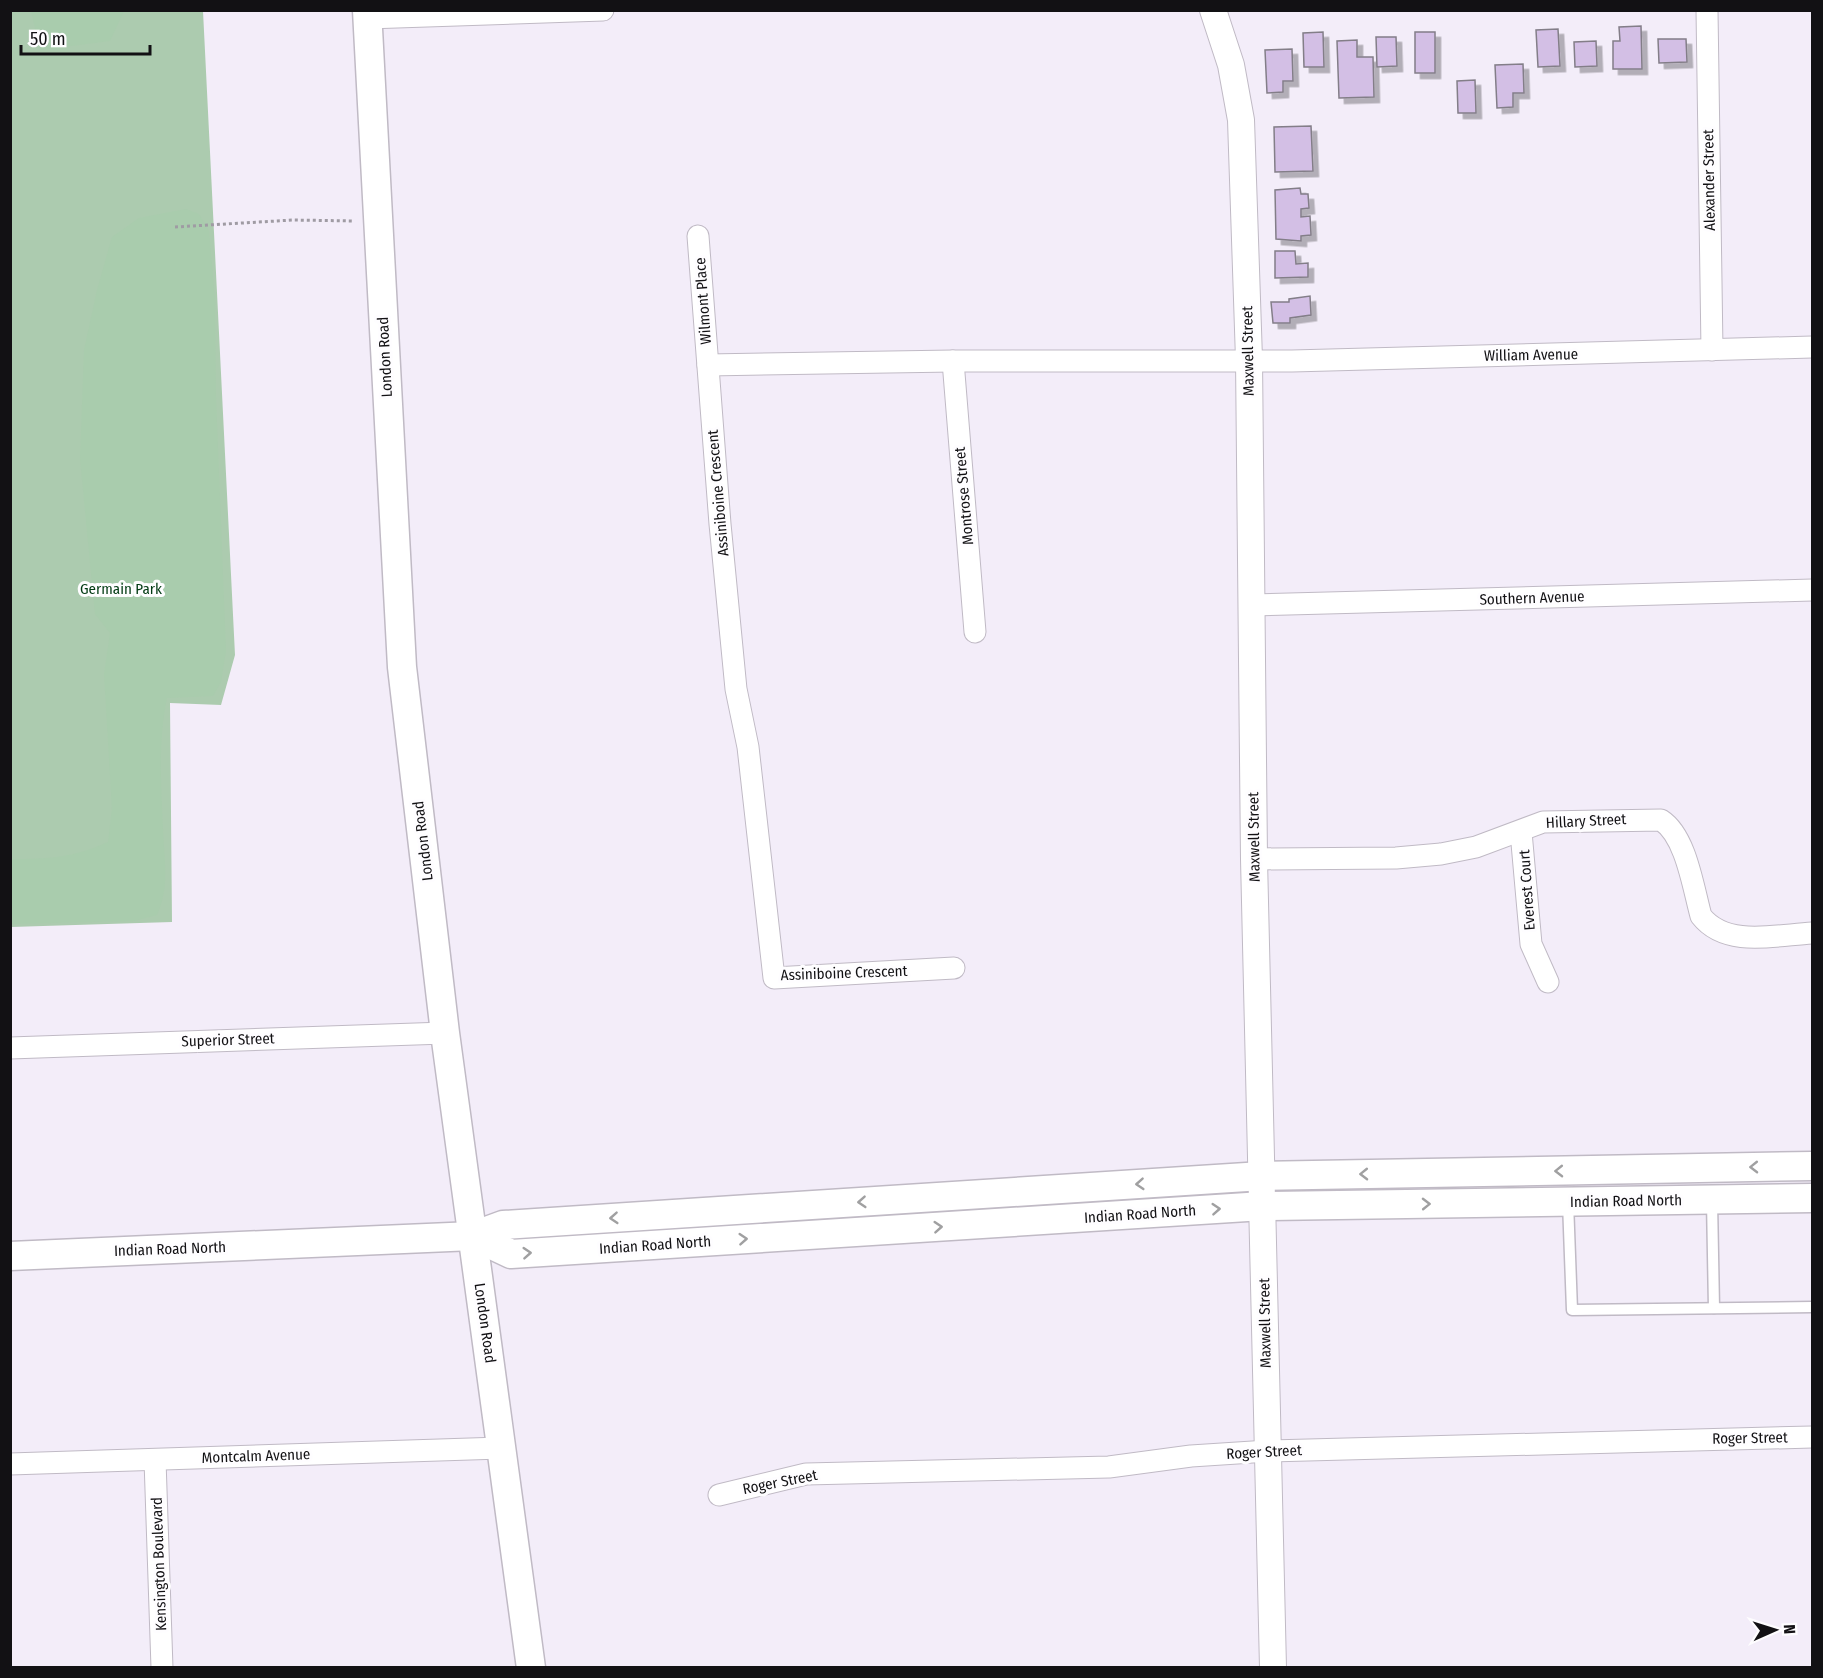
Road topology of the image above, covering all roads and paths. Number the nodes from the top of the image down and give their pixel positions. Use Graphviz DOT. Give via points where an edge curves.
graph roads {
  1 [pos="603,10"];
  2 [pos="1213,10"];
  3 [pos="1707,10"];
  4 [pos="367,14"];
  5 [pos="354,221"];
  6 [pos="175,227"];
  7 [pos="698,236"];
  8 [pos="1812,347"];
  9 [pos="1712,350"];
  10 [pos="1249,359"];
  11 [pos="953,361"];
  12 [pos="708,365"];
  13 [pos="1812,590"];
  14 [pos="1252,605"];
  15 [pos="975,632"];
  16 [pos="1521,832"];
  17 [pos="1254,859"];
  18 [pos="1812,933"];
  19 [pos="954,968"];
  20 [pos="1548,982"];
  21 [pos="445,1033"];
  22 [pos="10,1048"];
  23 [pos="1812,1166"];
  24 [pos="1262,1176"];
  25 [pos="1812,1198"];
  26 [pos="1712,1199"];
  27 [pos="1568,1202"];
  28 [pos="1263,1206"];
  29 [pos="473,1236"];
  30 [pos="10,1256"];
  31 [pos="1812,1307"];
  32 [pos="1714,1308"];
  33 [pos="1812,1437"];
  34 [pos="501,1448"];
  35 [pos="1268,1450"];
  36 [pos="155,1460"];
  37 [pos="10,1464"];
  38 [pos="719,1495"];
  39 [pos="162,1668"];
  40 [pos="531,1668"];
  41 [pos="1273,1668"];
  1 -- 4 [label="street"];
  2 -- 10 [label="street, Maxwell Street" via="1231,65 1241,120"];
  3 -- 9 [label="street, Alexander Street"];
  4 -- 21 [label="main road, London Road" via="402,667"];
  5 -- 6 [label="path" via="293,220"];
  7 -- 12 [label="street, Wilmont Place"];
  8 -- 9 [label="street, William Avenue"];
  9 -- 10 [label="street, William Avenue"];
  10 -- 11 [label="street"];
  10 -- 14 [label="street, Maxwell Street"];
  11 -- 12 [label="street"];
  11 -- 15 [label="street, Montrose Street"];
  12 -- 19 [label="street, Assiniboine Crescent" via="736,689 748,747 774,978"];
  13 -- 14 [label="street, Southern Avenue"];
  14 -- 17 [label="street, Maxwell Street"];
  16 -- 17 [label="street, Hillary Street" via="1441,854"];
  16 -- 18 [label="street, Hillary Street" via="1556,820 1661,820 1678,837 1701,916 1708,925 1736,936"];
  16 -- 20 [label="street, Everest Court" via="1531,944"];
  17 -- 24 [label="street, Maxwell Street"];
  21 -- 22 [label="street, Superior Street"];
  21 -- 29 [label="main road, London Road"];
  23 -- 24 [label="main road, Indian Road North, one-way"];
  24 -- 28 [label="street, Maxwell Street"];
  24 -- 29 [label="main road, Indian Road North, one-way" via="502,1225"];
  25 -- 26 [label="main road, Indian Road North"];
  26 -- 27 [label="main road, Indian Road North"];
  26 -- 32 [label="lane"];
  28 -- 27 [label="main road, Indian Road North, one-way"];
  27 -- 32 [label="lane" via="1572,1310"];
  29 -- 28 [label="main road, Indian Road North, one-way" via="511,1254"];
  28 -- 35 [label="street, Maxwell Street"];
  29 -- 30 [label="main road, Indian Road North"];
  29 -- 34 [label="main road, London Road"];
  31 -- 32 [label="lane"];
  33 -- 35 [label="street, Roger Street"];
  34 -- 36 [label="street, Montcalm Avenue"];
  34 -- 40 [label="main road, London Road"];
  35 -- 38 [label="street, Roger Street" via="1109,1467 806,1474"];
  35 -- 41 [label="street, Maxwell Street"];
  36 -- 37 [label="street, Montcalm Avenue"];
  36 -- 39 [label="street, Kensington Boulevard"];
}
